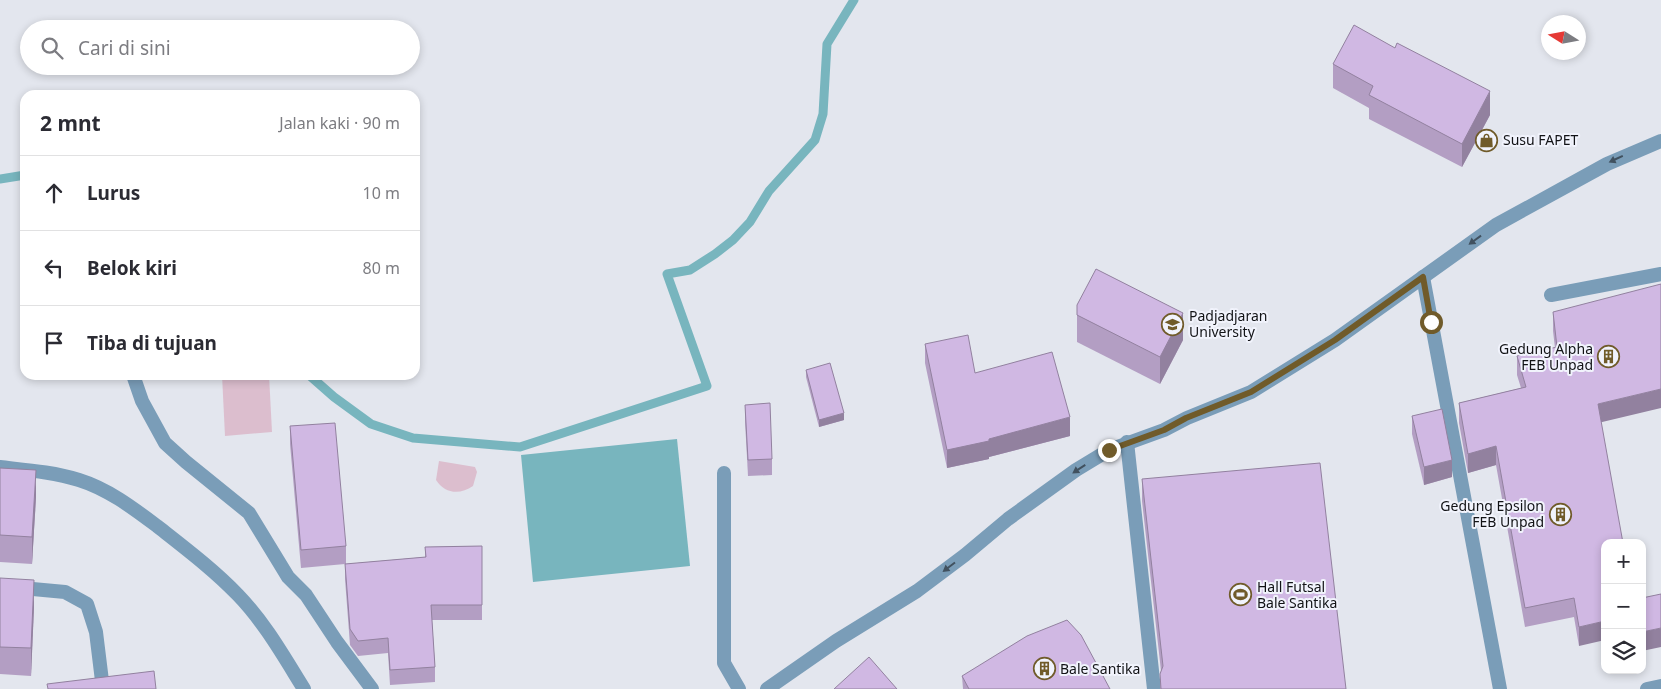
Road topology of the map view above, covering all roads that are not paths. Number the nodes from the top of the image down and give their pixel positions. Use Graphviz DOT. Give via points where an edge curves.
graph roads {
  1 [pos="1661,141"];
  2 [pos="1661,274"];
  3 [pos="1423,277"];
  4 [pos="1551,295"];
  5 [pos="135,380"];
  6 [pos="1127,442"];
  7 [pos="0,467"];
  8 [pos="724,473"];
  9 [pos="0,586"];
  10 [pos="1661,686"];
  11 [pos="103,689"];
  12 [pos="304,689"];
  13 [pos="372,689"];
  14 [pos="739,689"];
  15 [pos="767,689"];
  16 [pos="1154,689"];
  17 [pos="1500,689"];
  18 [pos="1647,689"];
  1 -- 3 [label="lane, one-way" via="1607,164 1496,225"];
  2 -- 4 [label="lane"];
  3 -- 6 [label="lane" via="1335,340 1251,392 1164,430"];
  3 -- 17 [label="lane"];
  5 -- 13 [label="lane" via="142,401 165,443 249,513 288,577 306,596"];
  6 -- 15 [label="lane, one-way" via="1076,470 917,591"];
  6 -- 16 [label="lane"];
  7 -- 12 [label="lane" via="80,480 116,496 145,517 198,558 239,596 272,637"];
  8 -- 14 [label="lane" via="724,663"];
  9 -- 11 [label="lane" via="65,592 87,604 96,632"];
  10 -- 18 [label="lane"];
}
